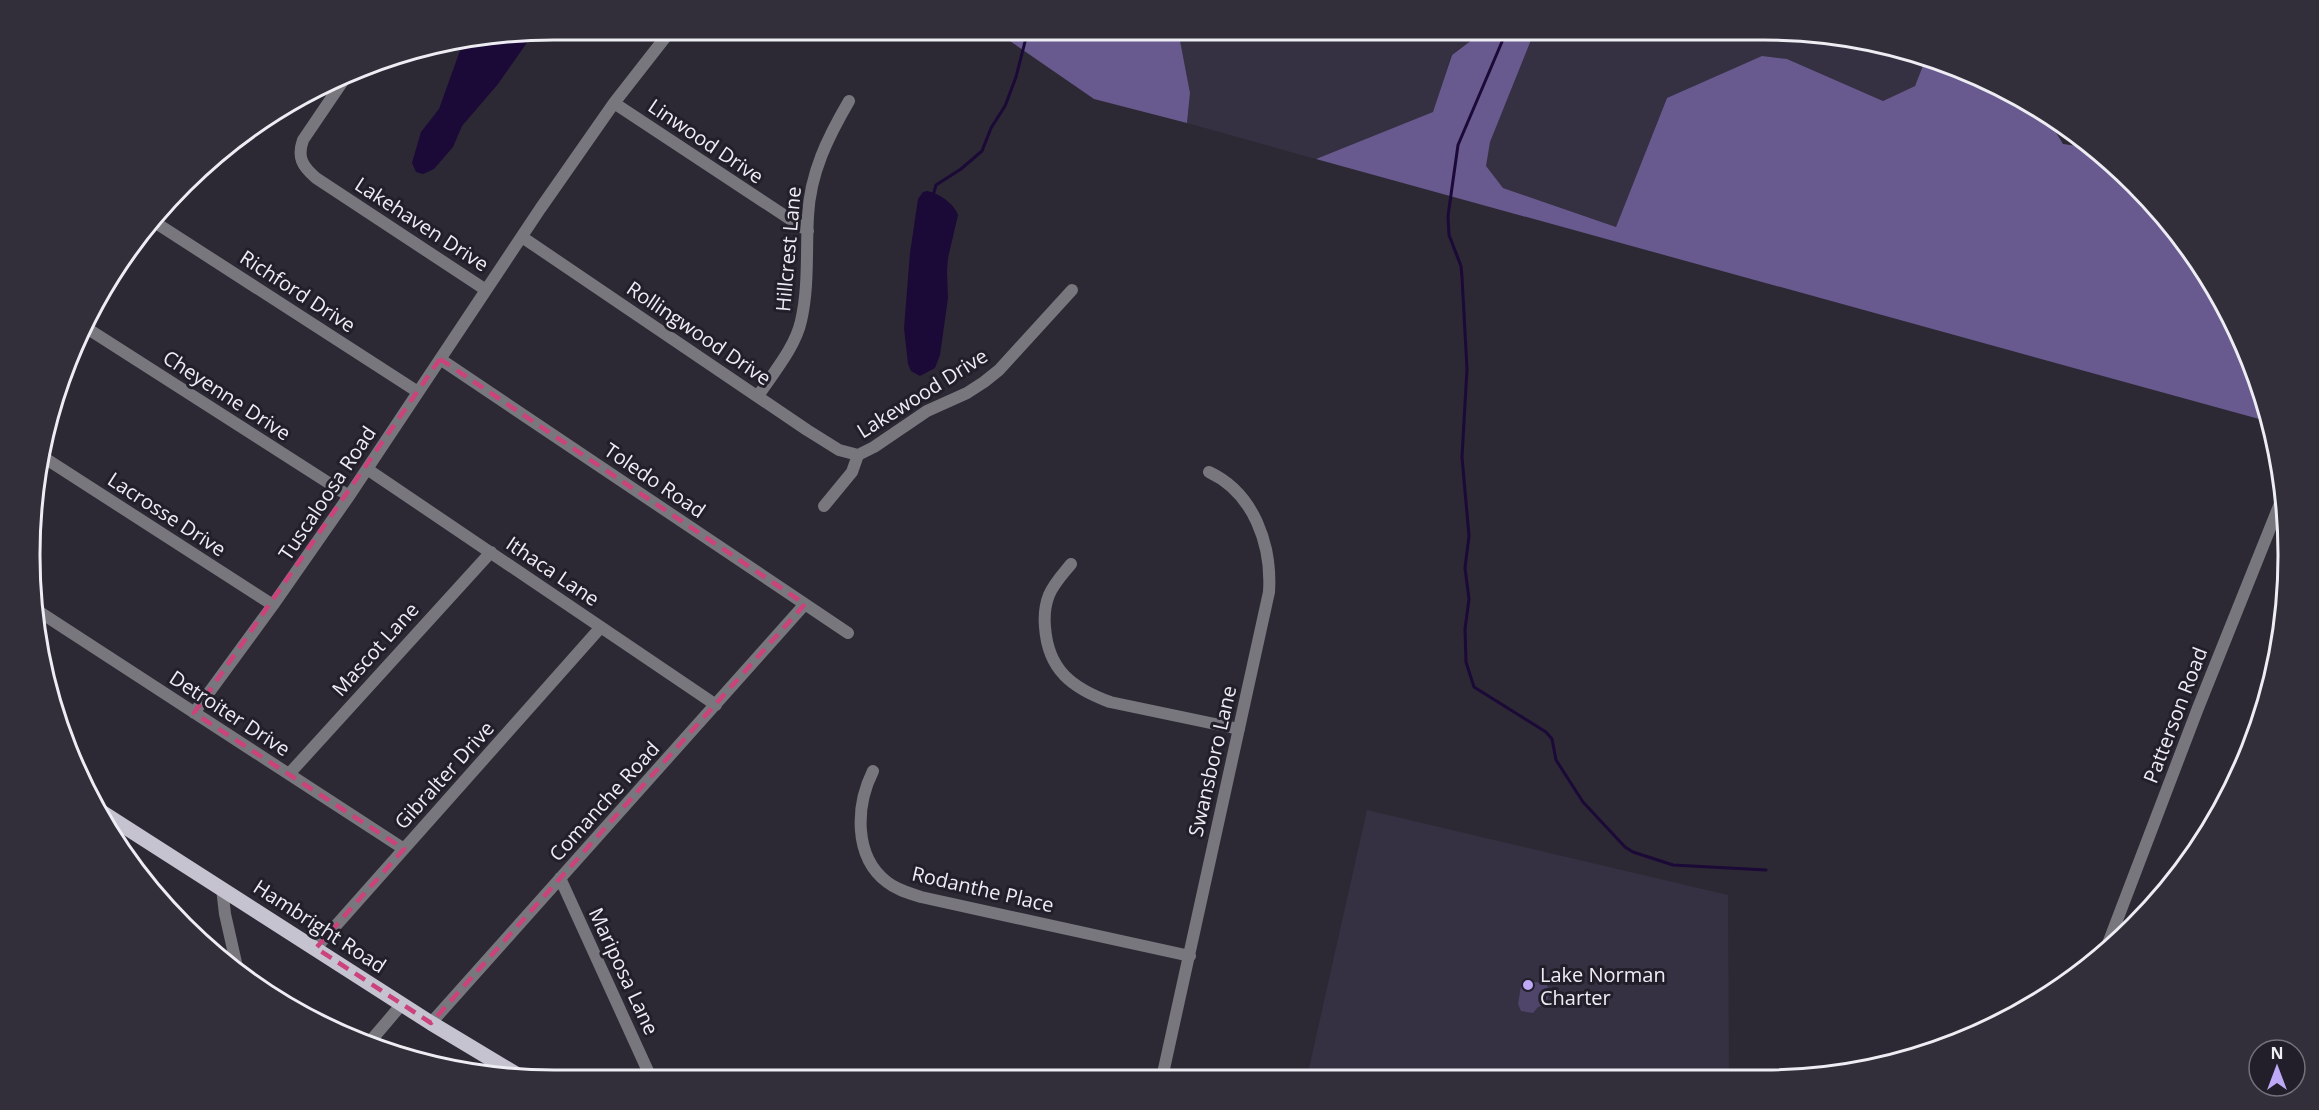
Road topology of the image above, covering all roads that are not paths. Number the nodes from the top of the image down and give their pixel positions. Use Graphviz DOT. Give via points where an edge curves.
graph roads {
  1 [pos="663,40"];
  2 [pos="339,89"];
  3 [pos="849,100"];
  4 [pos="614,104"];
  5 [pos="160,226"];
  6 [pos="808,231"];
  7 [pos="522,237"];
  8 [pos="486,290"];
  9 [pos="1072,290"];
  10 [pos="92,332"];
  11 [pos="440,359"];
  12 [pos="418,392"];
  13 [pos="758,396"];
  14 [pos="858,455"];
  15 [pos="49,461"];
  16 [pos="367,469"];
  17 [pos="1209,472"];
  18 [pos="349,496"];
  19 [pos="824,506"];
  20 [pos="2276,513"];
  21 [pos="491,552"];
  22 [pos="1071,564"];
  23 [pos="805,604"];
  24 [pos="273,605"];
  25 [pos="44,615"];
  26 [pos="601,627"];
  27 [pos="848,633"];
  28 [pos="716,705"];
  29 [pos="194,713"];
  30 [pos="1239,729"];
  31 [pos="873,771"];
  32 [pos="289,774"];
  33 [pos="113,819"];
  34 [pos="404,849"];
  35 [pos="560,878"];
  36 [pos="222,888"];
  37 [pos="2112,934"];
  38 [pos="316,948"];
  39 [pos="1190,956"];
  40 [pos="235,957"];
  41 [pos="402,1004"];
  42 [pos="431,1023"];
  43 [pos="375,1036"];
  44 [pos="501,1066"];
  45 [pos="647,1070"];
  46 [pos="1164,1070"];
  1 -- 4 [label="street, Lakehaven Drive"];
  2 -- 8 [label="street, Lakehaven Drive" via="303,140 301,163 316,178"];
  3 -- 6 [label="street, Hillcrest Lane" via="821,153 809,206"];
  4 -- 6 [label="street, Linwood Drive"];
  4 -- 7 [label="street, Lakehaven Drive"];
  5 -- 12 [label="street, Richford Drive"];
  6 -- 13 [label="street, Hillcrest Lane" via="801,322"];
  7 -- 8 [label="street, Lakehaven Drive"];
  7 -- 13 [label="street, Rollingwood Drive"];
  8 -- 11 [label="street, Tuscaloosa Road"];
  9 -- 14 [label="street, Lakewood Drive" via="984,382 919,416"];
  10 -- 18 [label="street, Cheyenne Drive"];
  11 -- 12 [label="street, Tuscaloosa Road"];
  11 -- 23 [label="street, Toledo Road"];
  12 -- 16 [label="street, Tuscaloosa Road"];
  13 -- 14 [label="street, Rollingwood Drive" via="839,450"];
  14 -- 19 [label="street, Lakewood Drive" via="852,472"];
  15 -- 24 [label="street, Lacrosse Drive"];
  16 -- 18 [label="street, Tuscaloosa Road"];
  16 -- 21 [label="street, Ithaca Lane"];
  17 -- 30 [label="street, Swansboro Lane" via="1229,484 1246,503 1261,531 1269,562 1269,592"];
  18 -- 24 [label="street, Tuscaloosa Road"];
  20 -- 37 [label="street, Patterson Road"];
  21 -- 26 [label="street, Ithaca Lane"];
  21 -- 32 [label="street, Mascot Lane"];
  22 -- 30 [label="street" via="1048,596 1044,617 1053,661 1069,681 1110,702"];
  23 -- 27 [label="street, Toledo Road"];
  23 -- 28 [label="street, Comanche Road"];
  24 -- 29 [label="street, Tuscaloosa Road"];
  25 -- 29 [label="street, Detroiter Drive"];
  26 -- 28 [label="street, Ithaca Lane"];
  26 -- 34 [label="street, Gibralter Drive"];
  28 -- 35 [label="street, Comanche Road"];
  29 -- 32 [label="street, Detroiter Drive"];
  30 -- 39 [label="street, Swansboro Lane"];
  31 -- 39 [label="street, Rodanthe Place" via="861,806 861,834 878,872 894,887 921,897"];
  32 -- 34 [label="street, Detroiter Drive"];
  33 -- 36 [label="main road, Hambright Road"];
  34 -- 38 [label="street, Gibralter Drive"];
  35 -- 42 [label="street, Comanche Road"];
  35 -- 45 [label="street, Mariposa Lane"];
  36 -- 38 [label="main road, Hambright Road"];
  36 -- 40 [label="street"];
  38 -- 41 [label="main road, Hambright Road"];
  39 -- 46 [label="street, Swansboro Lane"];
  41 -- 42 [label="main road, Hambright Road"];
  41 -- 43 [label="street"];
  42 -- 44 [label="main road, Hambright Road"];
}
